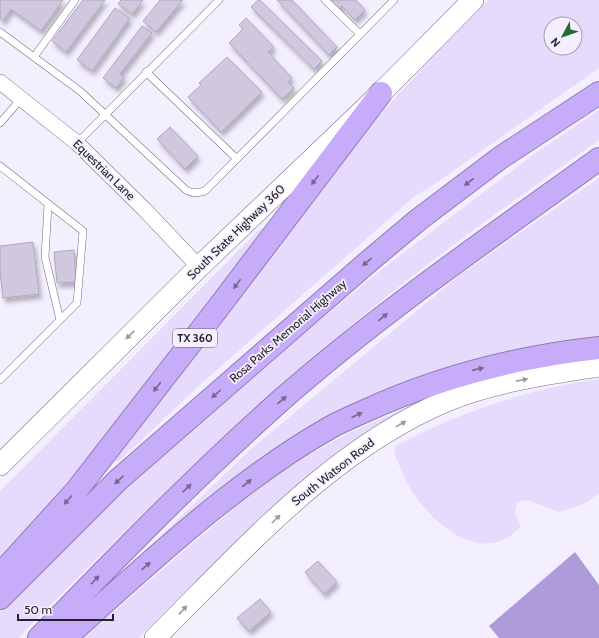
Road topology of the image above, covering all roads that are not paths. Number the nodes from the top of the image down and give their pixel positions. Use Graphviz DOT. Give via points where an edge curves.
graph roads {
  1 [pos="75,0"];
  2 [pos="219,0"];
  3 [pos="325,0"];
  4 [pos="394,0"];
  5 [pos="473,0"];
  6 [pos="0,32"];
  7 [pos="360,34"];
  8 [pos="34,57"];
  9 [pos="146,72"];
  10 [pos="0,82"];
  11 [pos="381,93"];
  12 [pos="599,93"];
  13 [pos="21,98"];
  14 [pos="106,113"];
  15 [pos="0,123"];
  16 [pos="77,143"];
  17 [pos="237,159"];
  18 [pos="599,159"];
  19 [pos="0,166"];
  20 [pos="48,204"];
  21 [pos="199,267"];
  22 [pos="60,320"];
  23 [pos="599,348"];
  24 [pos="599,366"];
  25 [pos="0,380"];
  26 [pos="3,457"];
  27 [pos="0,575"];
  28 [pos="0,598"];
  29 [pos="39,638"];
  30 [pos="65,638"];
  31 [pos="155,638"];
  1 -- 8 [label="lane"];
  2 -- 9 [label="lane"];
  3 -- 7 [label="lane"];
  4 -- 7 [label="lane"];
  5 -- 11 [label="main road, South State Highway 360 / TX 360"];
  6 -- 8 [label="lane"];
  7 -- 17 [label="lane"];
  8 -- 14 [label="lane"];
  9 -- 14 [label="lane"];
  9 -- 17 [label="lane"];
  10 -- 13 [label="street, Equestrian Lane"];
  11 -- 21 [label="main road, South State Highway 360"];
  11 -- 27 [label="highway, TX 360, one-way" via="76,491"];
  12 -- 28 [label="highway, Rosa Parks Memorial Highway, one-way" via="500,158 418,220 368,262 118,480"];
  13 -- 15 [label="lane"];
  13 -- 16 [label="street, Equestrian Lane"];
  14 -- 16 [label="lane"];
  14 -- 17 [label="lane" via="186,190 193,193 205,191"];
  16 -- 21 [label="street, Equestrian Lane"];
  29 -- 18 [label="highway, one-way" via="156,518 280,401 412,293"];
  19 -- 20 [label="lane"];
  20 -- 22 [label="lane" via="45,257"];
  20 -- 22 [label="lane" via="83,231 77,303"];
  21 -- 26 [label="main road, South State Highway 360, one-way"];
  22 -- 25 [label="lane"];
  30 -- 23 [label="highway, one-way" via="166,548 258,475 331,427 402,394 470,371 527,358"];
  31 -- 24 [label="main road, South Watson Road, one-way" via="288,506 336,466 374,439 449,400 472,392 514,381"];
}
